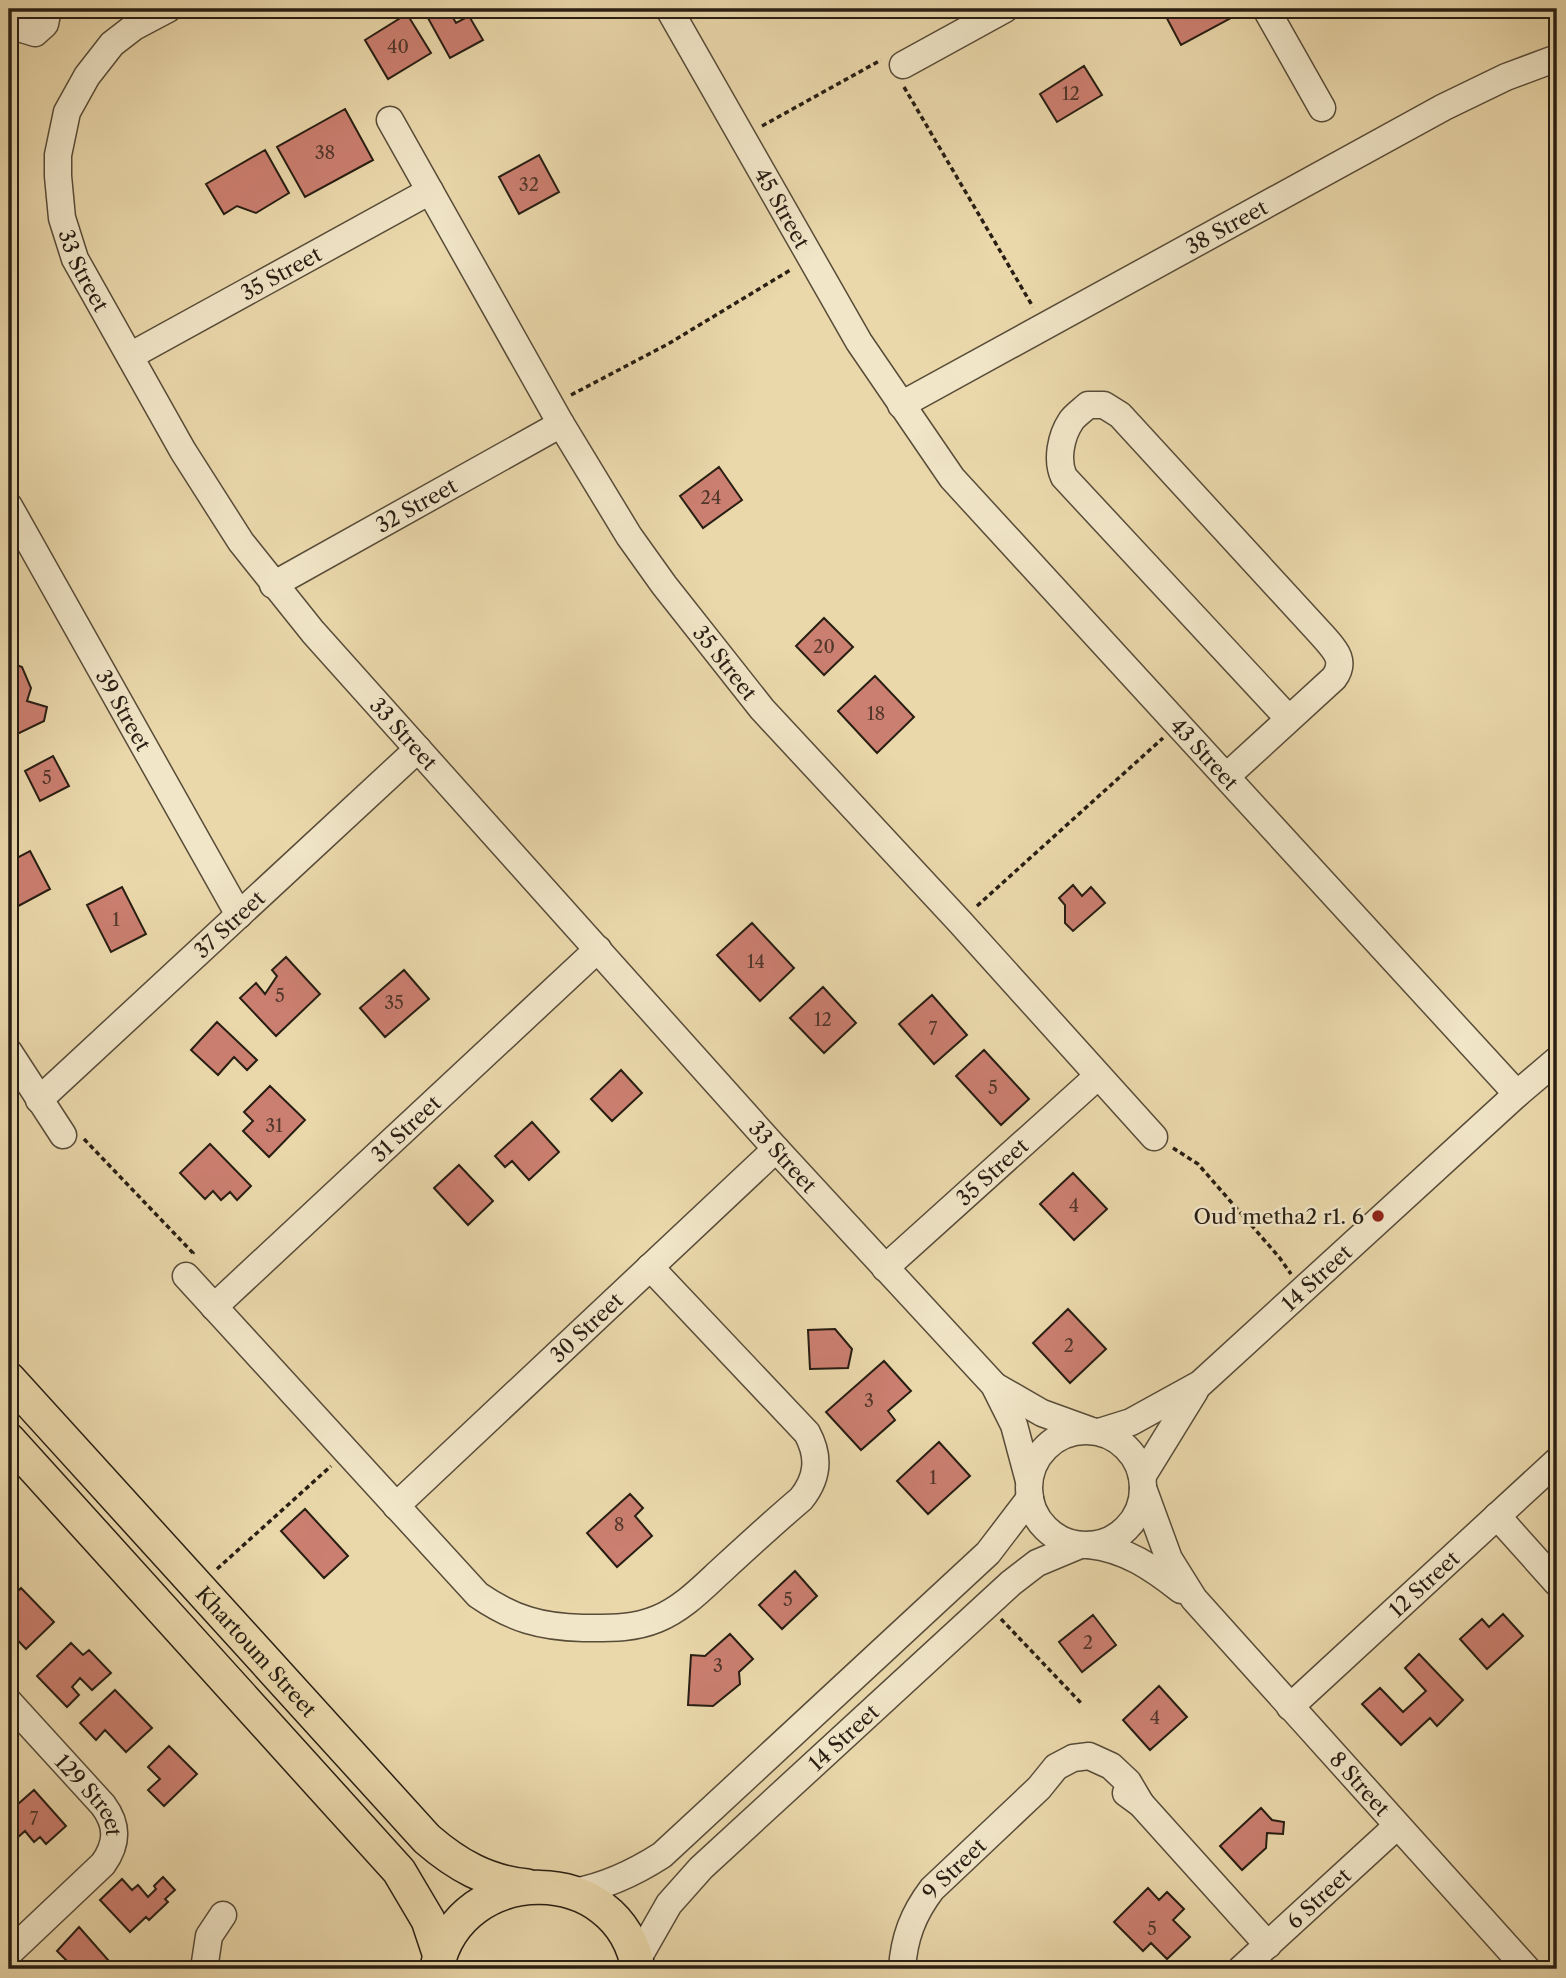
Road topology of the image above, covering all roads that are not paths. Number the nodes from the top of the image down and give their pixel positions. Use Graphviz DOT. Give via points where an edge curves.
graph roads {
  1 [pos="48,9"];
  2 [pos="669,9"];
  3 [pos="1005,9"];
  4 [pos="1266,9"];
  5 [pos="9,11"];
  6 [pos="155,12"];
  7 [pos="1557,58"];
  8 [pos="902,74"];
  9 [pos="1322,108"];
  10 [pos="390,120"];
  11 [pos="430,191"];
  12 [pos="130,356"];
  13 [pos="901,405"];
  14 [pos="556,415"];
  15 [pos="9,506"];
  16 [pos="273,585"];
  17 [pos="1289,719"];
  18 [pos="418,749"];
  19 [pos="1227,776"];
  20 [pos="239,915"];
  21 [pos="598,949"];
  22 [pos="9,1052"];
  23 [pos="1557,1060"];
  24 [pos="1098,1076"];
  25 [pos="1517,1094"];
  26 [pos="39,1100"];
  27 [pos="72,1135"];
  28 [pos="1154,1138"];
  29 [pos="775,1149"];
  30 [pos="650,1267"];
  31 [pos="185,1268"];
  32 [pos="885,1268"];
  33 [pos="214,1307"];
  34 [pos="9,1379"];
  35 [pos="1200,1384"];
  36 [pos="994,1385"];
  37 [pos="1094,1431"];
  38 [pos="9,1440"];
  39 [pos="1557,1461"];
  40 [pos="1142,1482"];
  41 [pos="1030,1489"];
  42 [pos="396,1506"];
  43 [pos="1497,1516"];
  44 [pos="1085,1545"];
  45 [pos="1557,1583"];
  46 [pos="1194,1599"];
  47 [pos="9,1702"];
  48 [pos="1290,1707"];
  49 [pos="1397,1826"];
  50 [pos="527,1886"];
  51 [pos="574,1892"];
  52 [pos="223,1915"];
  53 [pos="1268,1945"];
  54 [pos="9,1952"];
  55 [pos="438,1963"];
  56 [pos="638,1965"];
  57 [pos="204,1969"];
  58 [pos="902,1969"];
  59 [pos="1241,1969"];
  60 [pos="1527,1969"];
  1 -- 5 [label="street" via="45,24 35,33 22,29"];
  2 -- 13 [label="street, 45 Street" via="859,342"];
  3 -- 8 [label="street"];
  4 -- 9 [label="street"];
  6 -- 12 [label="street, 33 Street" via="112,44 86,76 67,113 58,155 59,197 75,259"];
  7 -- 13 [label="street, 38 Street" via="1475,91"];
  10 -- 11 [label="street, 35 Street"];
  11 -- 12 [label="street, 35 Street"];
  11 -- 14 [label="street, 35 Street"];
  12 -- 16 [label="street, 33 Street" via="210,497"];
  13 -- 19 [label="street, 43 Street" via="975,504"];
  14 -- 16 [label="street, 32 Street"];
  14 -- 24 [label="street, 35 Street" via="629,536 762,709"];
  15 -- 20 [label="street, 39 Street"];
  16 -- 18 [label="street, 33 Street"];
  17 -- 17 [label="street" via="1337,674 1338,653 1112,408 1088,405 1071,421 1060,470"];
  17 -- 19 [label="street"];
  18 -- 20 [label="street, 37 Street"];
  18 -- 21 [label="street, 33 Street"];
  19 -- 25 [label="street, 43 Street"];
  20 -- 26 [label="street, 37 Street"];
  21 -- 29 [label="street, 33 Street"];
  21 -- 33 [label="street, 31 Street"];
  22 -- 26 [label="street"];
  23 -- 25 [label="street, 14 Street"];
  24 -- 28 [label="street, 35 Street"];
  24 -- 32 [label="street, 35 Street"];
  25 -- 35 [label="street, 14 Street"];
  26 -- 27 [label="street"];
  29 -- 30 [label="street, 30 Street"];
  29 -- 32 [label="street, 33 Street"];
  30 -- 42 [label="street, 30 Street"];
  30 -- 42 [label="street" via="776,1402 792,1430 800,1457 795,1485 768,1528 684,1604 658,1619 615,1628 554,1627 519,1618 478,1595"];
  31 -- 33 [label="street"];
  32 -- 36 [label="street, 33 Street"];
  33 -- 42 [label="street"];
  34 -- 50 [label="main road, Khartoum Street" via="427,1839 480,1875"];
  35 -- 37 [label="street, 14 Street" via="1131,1422"];
  35 -- 40 [label="street, 14 Street"];
  36 -- 37 [label="street, 33 Street" via="1042,1413"];
  36 -- 41 [label="street, 33 Street" via="1014,1425"];
  37 -- 40 [label="street" via="1127,1448 1137,1461"];
  37 -- 41 [label="street" via="1072,1432 1050,1444 1034,1464"];
  38 -- 55 [label="main road, Khartoum Street" via="398,1871 428,1920"];
  39 -- 43 [label="street, 12 Street"];
  40 -- 44 [label="street" via="1133,1520 1114,1537"];
  40 -- 46 [label="street, 8 Street" via="1169,1559"];
  41 -- 44 [label="street" via="1034,1512 1052,1534"];
  41 -- 51 [label="street, 14 Street" via="989,1553 678,1841 626,1877"];
  43 -- 45 [label="street"];
  43 -- 48 [label="street, 12 Street"];
  44 -- 46 [label="street, 8 Street" via="1104,1546 1140,1561"];
  44 -- 56 [label="street, 14 Street" via="1037,1563 987,1605 701,1868 669,1904"];
  46 -- 48 [label="street, 8 Street"];
  47 -- 54 [label="street, 129 Street" via="103,1805 116,1838 103,1864"];
  48 -- 49 [label="street, 8 Street"];
  49 -- 53 [label="street, 6 Street"];
  49 -- 60 [label="street, 8 Street"];
  50 -- 51 [label="main road, Khartoum Street"];
  50 -- 55 [label="main road" via="504,1892 474,1909 450,1935"];
  51 -- 56 [label="main road" via="613,1919 628,1938"];
  52 -- 57 [label="street" via="209,1936"];
  53 -- 58 [label="street, 9 Street" via="1141,1804 1105,1777 1086,1772 1066,1775 1040,1788 932,1889 910,1926"];
  53 -- 59 [label="street, 6 Street"];
}
